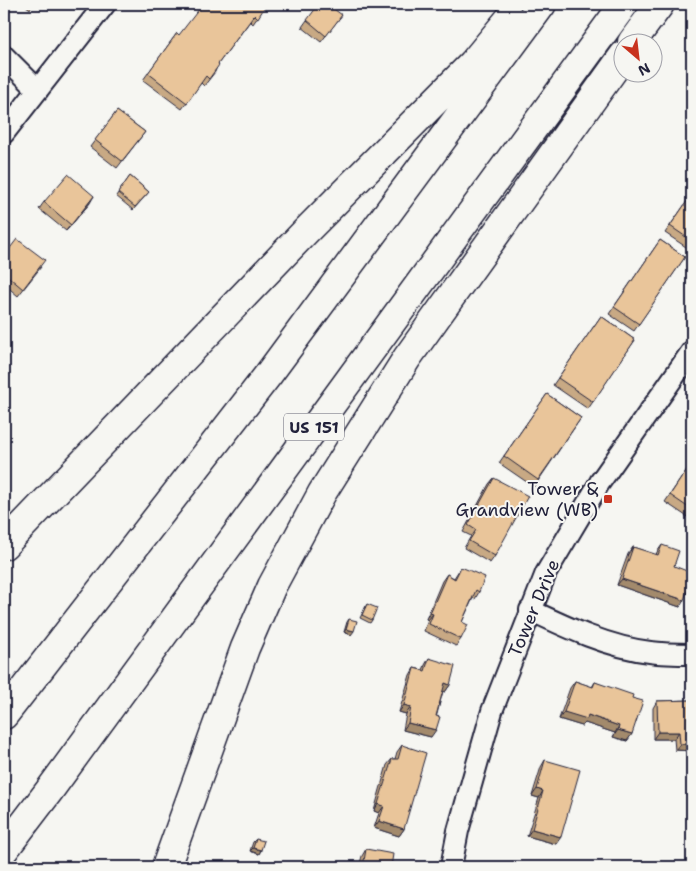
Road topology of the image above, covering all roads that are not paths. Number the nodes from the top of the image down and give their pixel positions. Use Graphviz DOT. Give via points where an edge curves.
graph roads {
  1 [pos="106,4"];
  2 [pos="522,4"];
  3 [pos="542,4"];
  4 [pos="624,4"];
  5 [pos="660,4"];
  6 [pos="639,32"];
  7 [pos="4,56"];
  8 [pos="614,69"];
  9 [pos="38,90"];
  10 [pos="4,133"];
  11 [pos="692,351"];
  12 [pos="4,544"];
  13 [pos="530,610"];
  14 [pos="692,654"];
  15 [pos="4,715"];
  16 [pos="4,850"];
  17 [pos="166,867"];
  18 [pos="451,867"];
  1 -- 9 [label="street"];
  2 -- 12 [label="highway" via="473,63"];
  3 -- 15 [label="highway" via="268,375"];
  4 -- 16 [label="highway, US 151"];
  5 -- 6 [label="highway"];
  7 -- 9 [label="street"];
  8 -- 17 [label="highway" via="408,358 322,493 272,586 245,648"];
  9 -- 10 [label="street"];
  11 -- 13 [label="street, Tower Drive" via="600,482 546,573"];
  13 -- 14 [label="street" via="609,643 650,652"];
  13 -- 18 [label="street, Tower Drive" via="492,711"];
}
